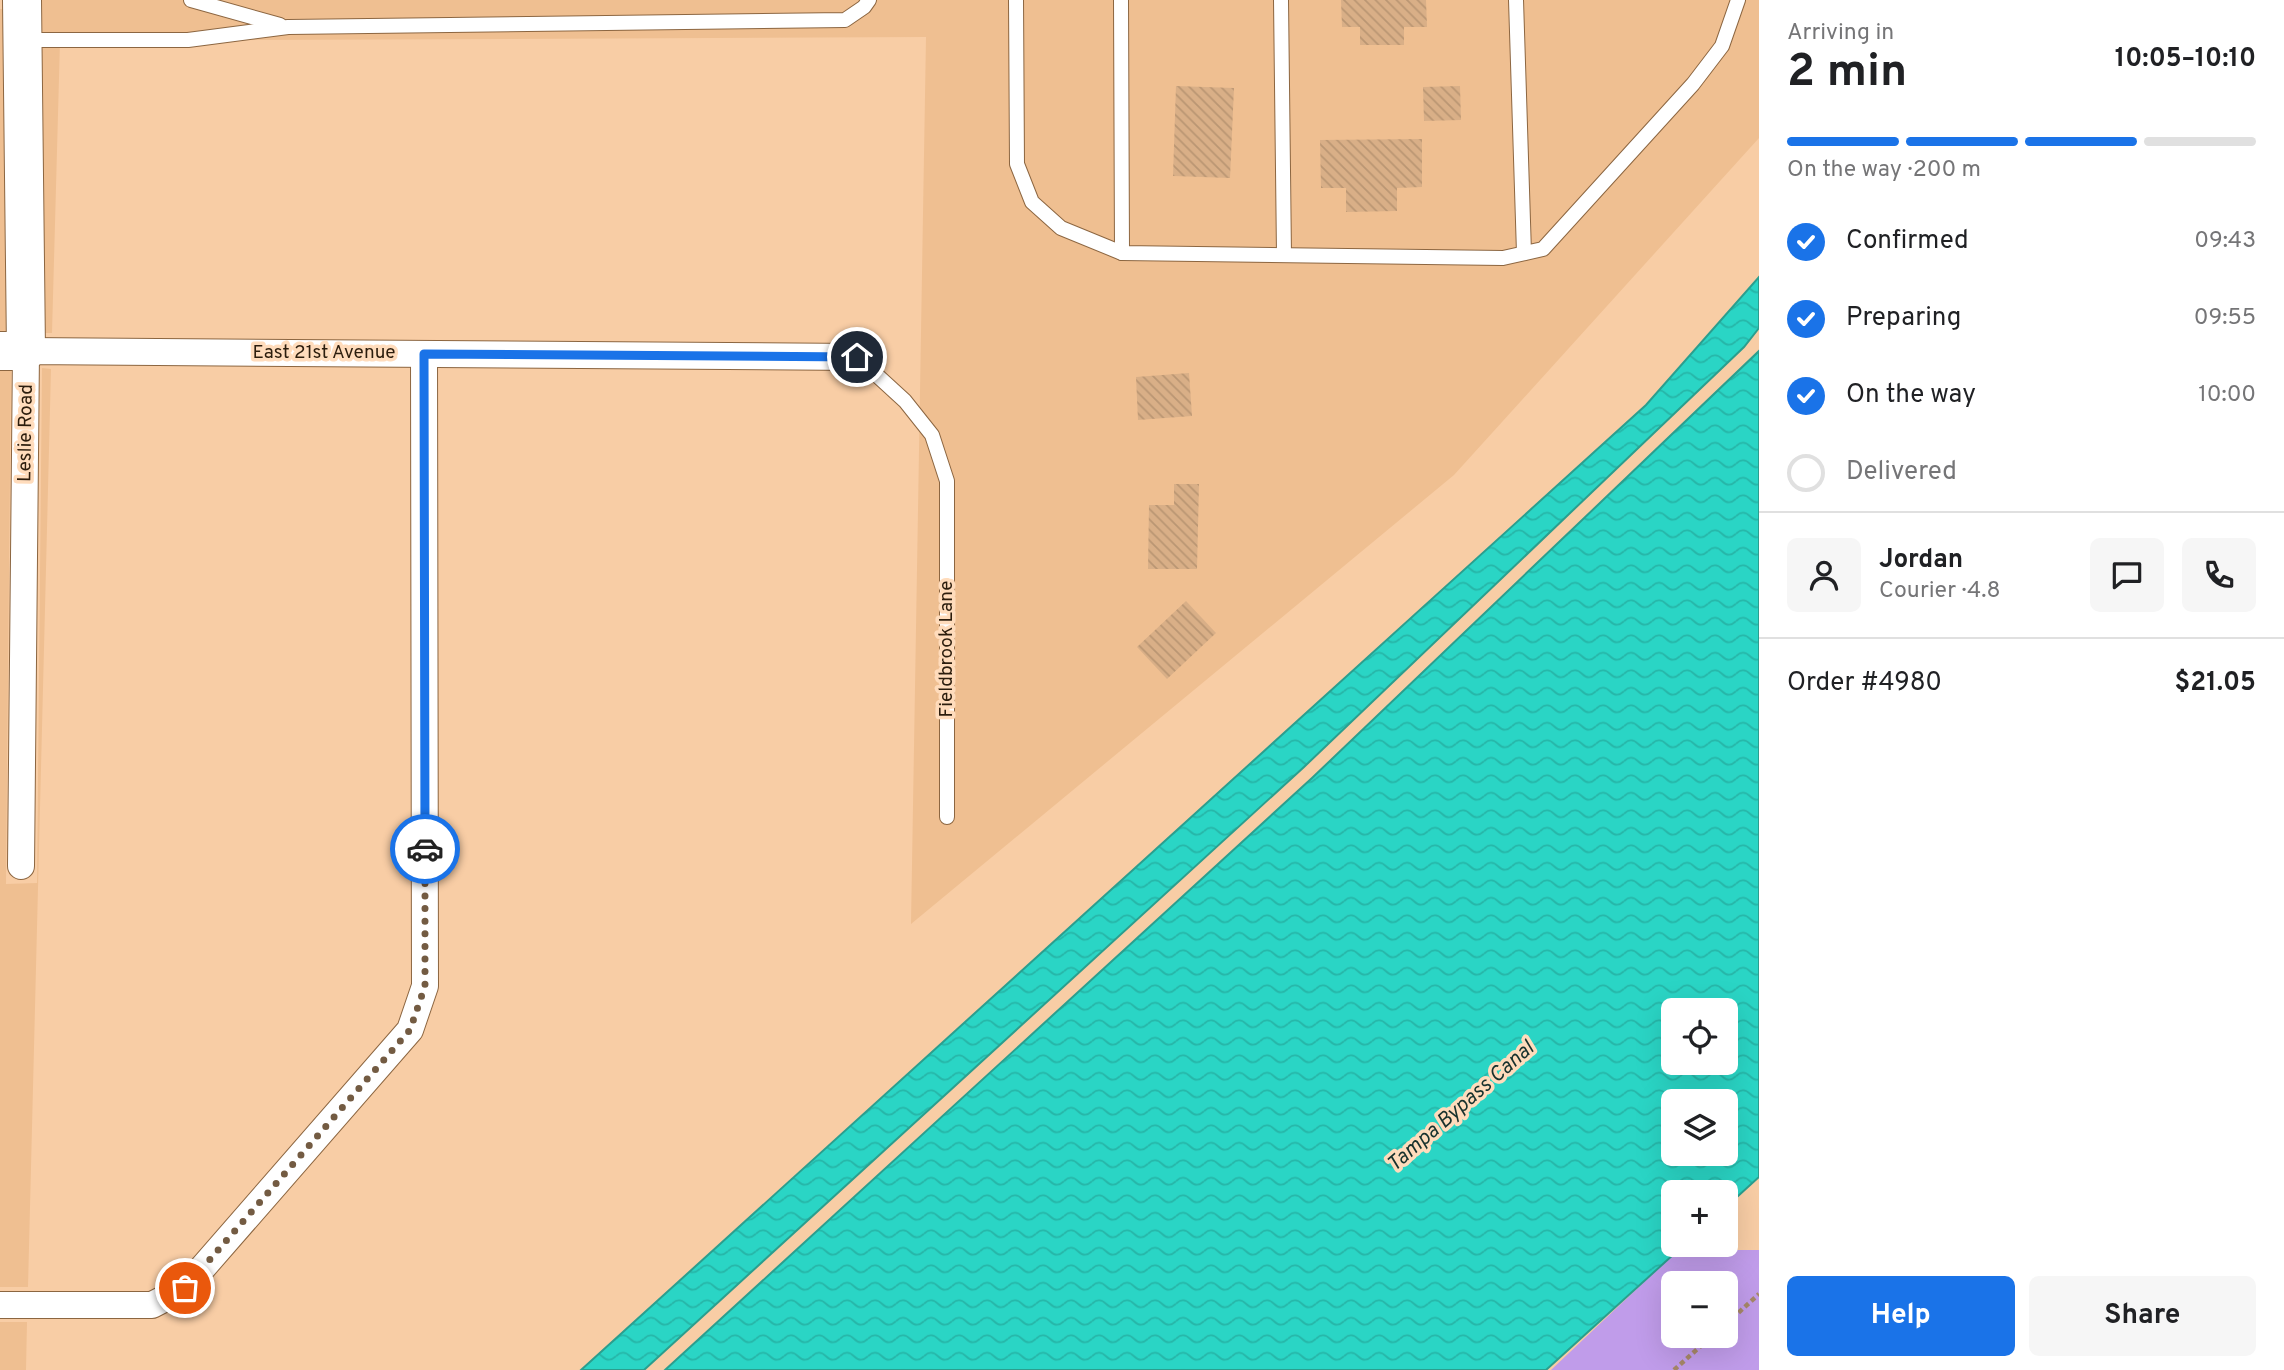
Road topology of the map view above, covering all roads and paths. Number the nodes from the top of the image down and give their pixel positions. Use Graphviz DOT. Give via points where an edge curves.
graph roads {
  1 [pos="22,0"];
  2 [pos="191,0"];
  3 [pos="869,0"];
  4 [pos="1016,0"];
  5 [pos="1121,0"];
  6 [pos="1281,0"];
  7 [pos="1516,0"];
  8 [pos="1738,0"];
  9 [pos="288,27"];
  10 [pos="22,40"];
  11 [pos="1122,253"];
  12 [pos="1524,253"];
  13 [pos="1284,255"];
  14 [pos="13,351"];
  15 [pos="424,354"];
  16 [pos="857,357"];
  17 [pos="947,817"];
  18 [pos="21,866"];
  19 [pos="1759,1294"];
  20 [pos="0,1305"];
  21 [pos="1738,1313"];
  22 [pos="1699,1348"];
  23 [pos="1675,1370"];
  1 -- 10 [label="main road, Leslie Road"];
  2 -- 9 [label="lane"];
  3 -- 9 [label="lane" via="845,20"];
  4 -- 11 [label="lane" via="1017,164 1032,202 1061,228"];
  5 -- 11 [label="lane"];
  6 -- 13 [label="lane"];
  7 -- 12 [label="lane"];
  8 -- 12 [label="lane" via="1722,46 1693,84 1543,249"];
  9 -- 10 [label="lane" via="188,40"];
  10 -- 14 [label="main road, Leslie Road"];
  11 -- 13 [label="lane"];
  12 -- 13 [label="lane" via="1503,258"];
  14 -- 15 [label="street, East 21st Avenue"];
  14 -- 18 [label="street, Leslie Road"];
  15 -- 16 [label="street, East 21st Avenue"];
  15 -- 20 [label="street" via="425,986 410,1030 185,1288 152,1305"];
  16 -- 17 [label="lane, Fieldbrook Lane" via="905,401 932,435 947,481"];
  19 -- 21 [label="path"];
  22 -- 23 [label="path"];
}
